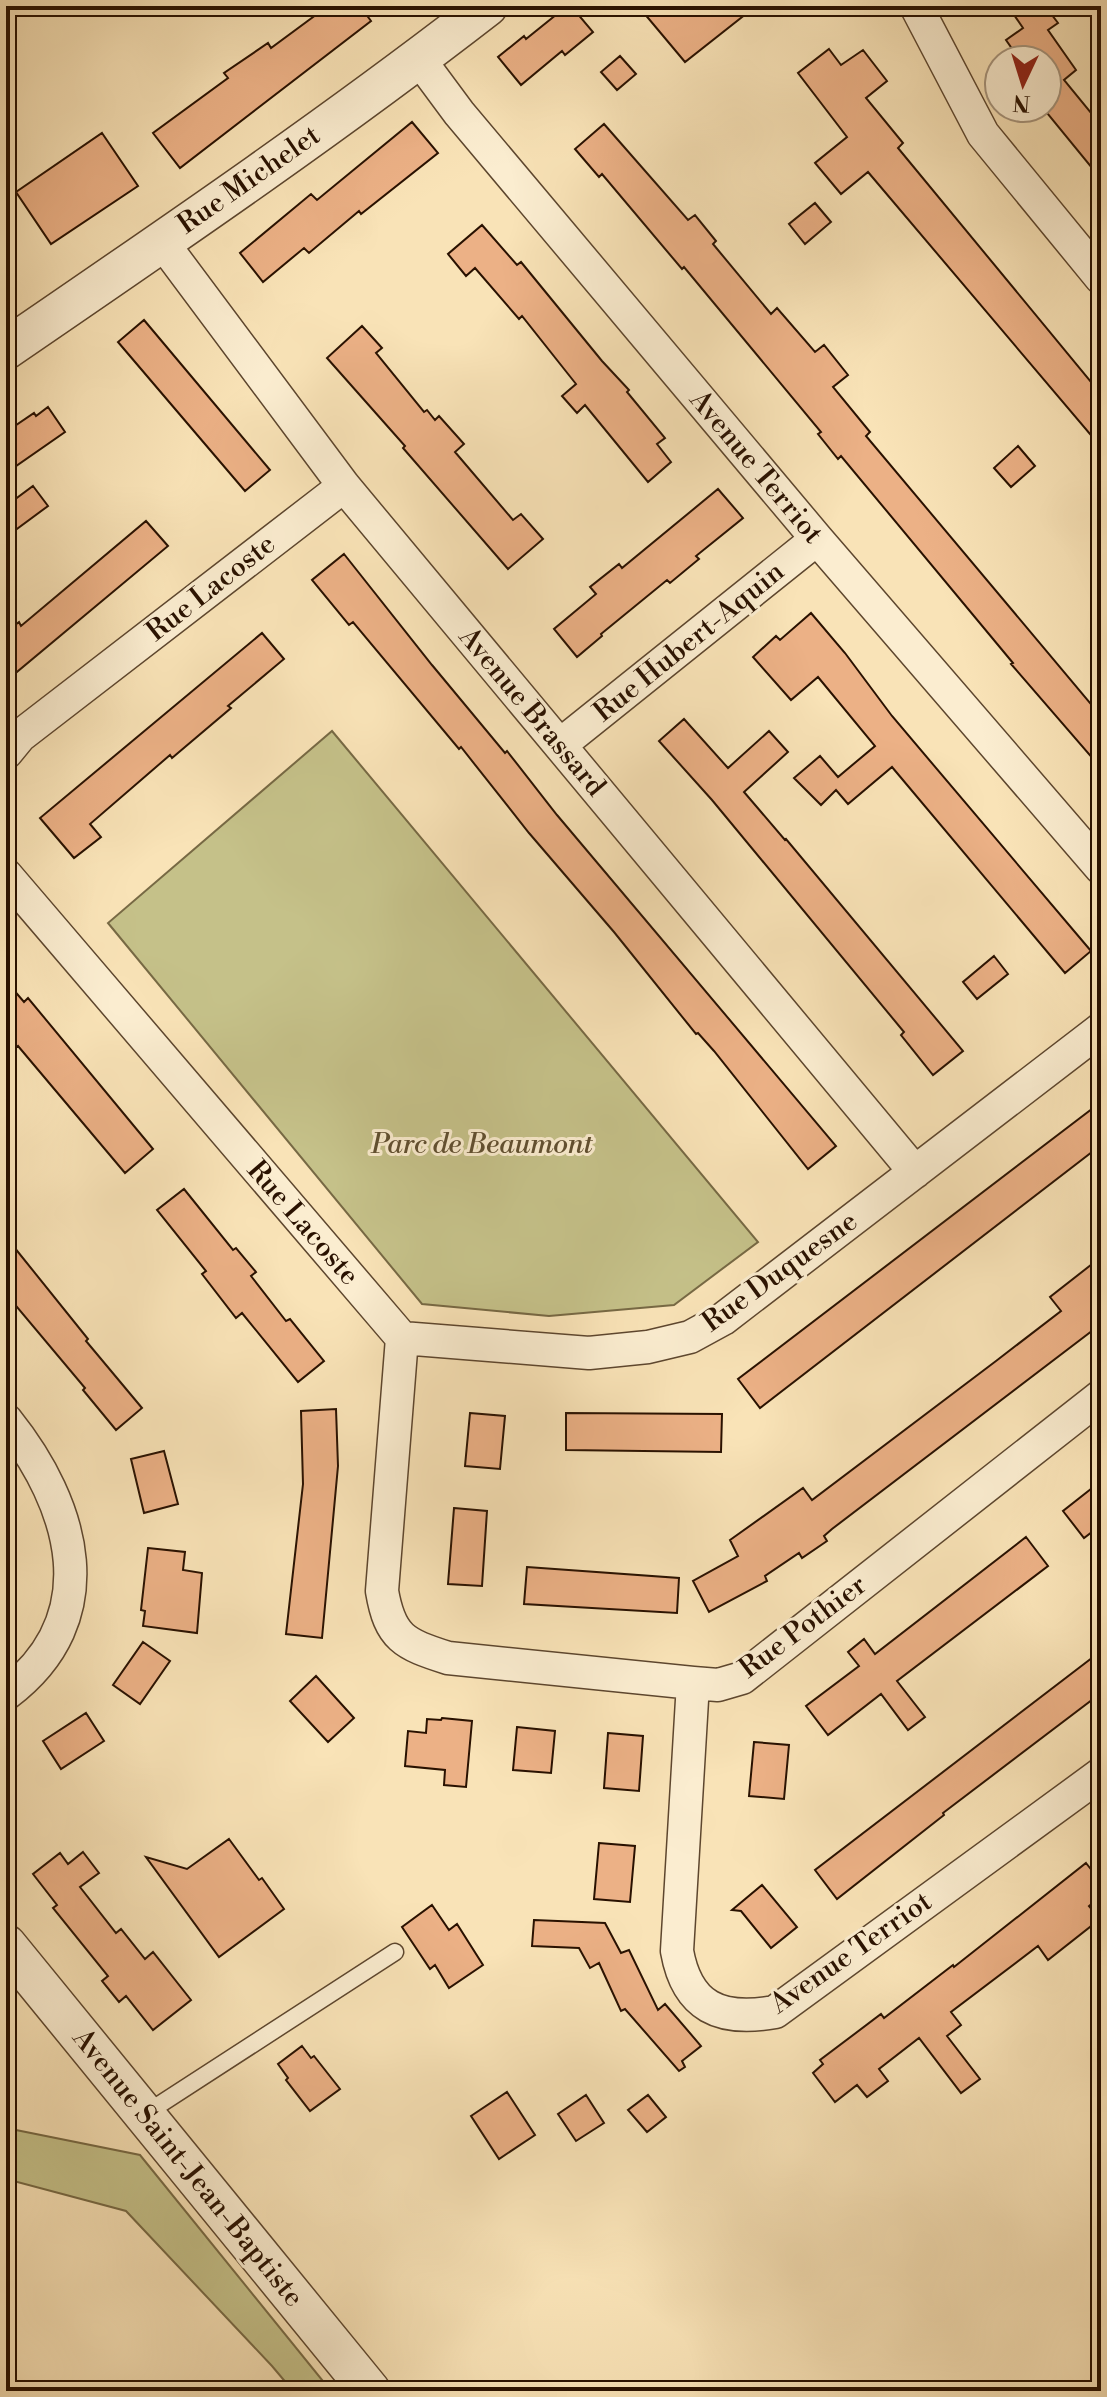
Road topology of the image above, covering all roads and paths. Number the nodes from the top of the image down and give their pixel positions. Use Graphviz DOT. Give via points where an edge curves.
graph roads {
  1 [pos="487,6"];
  2 [pos="916,6"];
  3 [pos="419,59"];
  4 [pos="162,242"];
  5 [pos="1101,278"];
  6 [pos="6,349"];
  7 [pos="344,486"];
  8 [pos="817,539"];
  9 [pos="560,745"];
  10 [pos="6,753"];
  11 [pos="1101,868"];
  12 [pos="6,875"];
  13 [pos="1101,1029"];
  14 [pos="915,1172"];
  15 [pos="402,1338"];
  16 [pos="1101,1396"];
  17 [pos="6,1420"];
  18 [pos="693,1683"];
  19 [pos="6,1694"];
  20 [pos="1101,1774"];
  21 [pos="6,1945"];
  22 [pos="395,1952"];
  23 [pos="144,2114"];
  24 [pos="370,2391"];
  1 -- 3 [label="street, Rue Michelet"];
  2 -- 5 [label="street" via="983,134"];
  3 -- 4 [label="street, Rue Michelet"];
  3 -- 8 [label="street, Avenue Terriot"];
  4 -- 6 [label="street, Rue Michelet"];
  4 -- 7 [label="street, Avenue Brassard"];
  7 -- 9 [label="street, Avenue Brassard"];
  7 -- 10 [label="street, Rue Lacoste" via="20,736"];
  8 -- 9 [label="street, Rue Hubert-Aquin"];
  8 -- 11 [label="street, Avenue Terriot"];
  9 -- 14 [label="street, Avenue Brassard"];
  12 -- 15 [label="street, Rue Lacoste"];
  13 -- 14 [label="street, Rue Duquesne"];
  14 -- 15 [label="street, Rue Duquesne" via="723,1319 690,1337 589,1353"];
  15 -- 18 [label="street, Rue Pothier" via="382,1591 386,1616 401,1638 448,1658"];
  16 -- 18 [label="street, Rue Pothier" via="742,1678 718,1685"];
  17 -- 19 [label="street" via="30,1450 56,1502 71,1553 70,1603 50,1649"];
  18 -- 20 [label="street, Avenue Terriot" via="677,1951 690,1991 731,2015 775,2012"];
  21 -- 23 [label="street, Avenue Saint-Jean-Baptiste"];
  22 -- 23 [label="lane"];
  23 -- 24 [label="street, Avenue Saint-Jean-Baptiste"];
}
